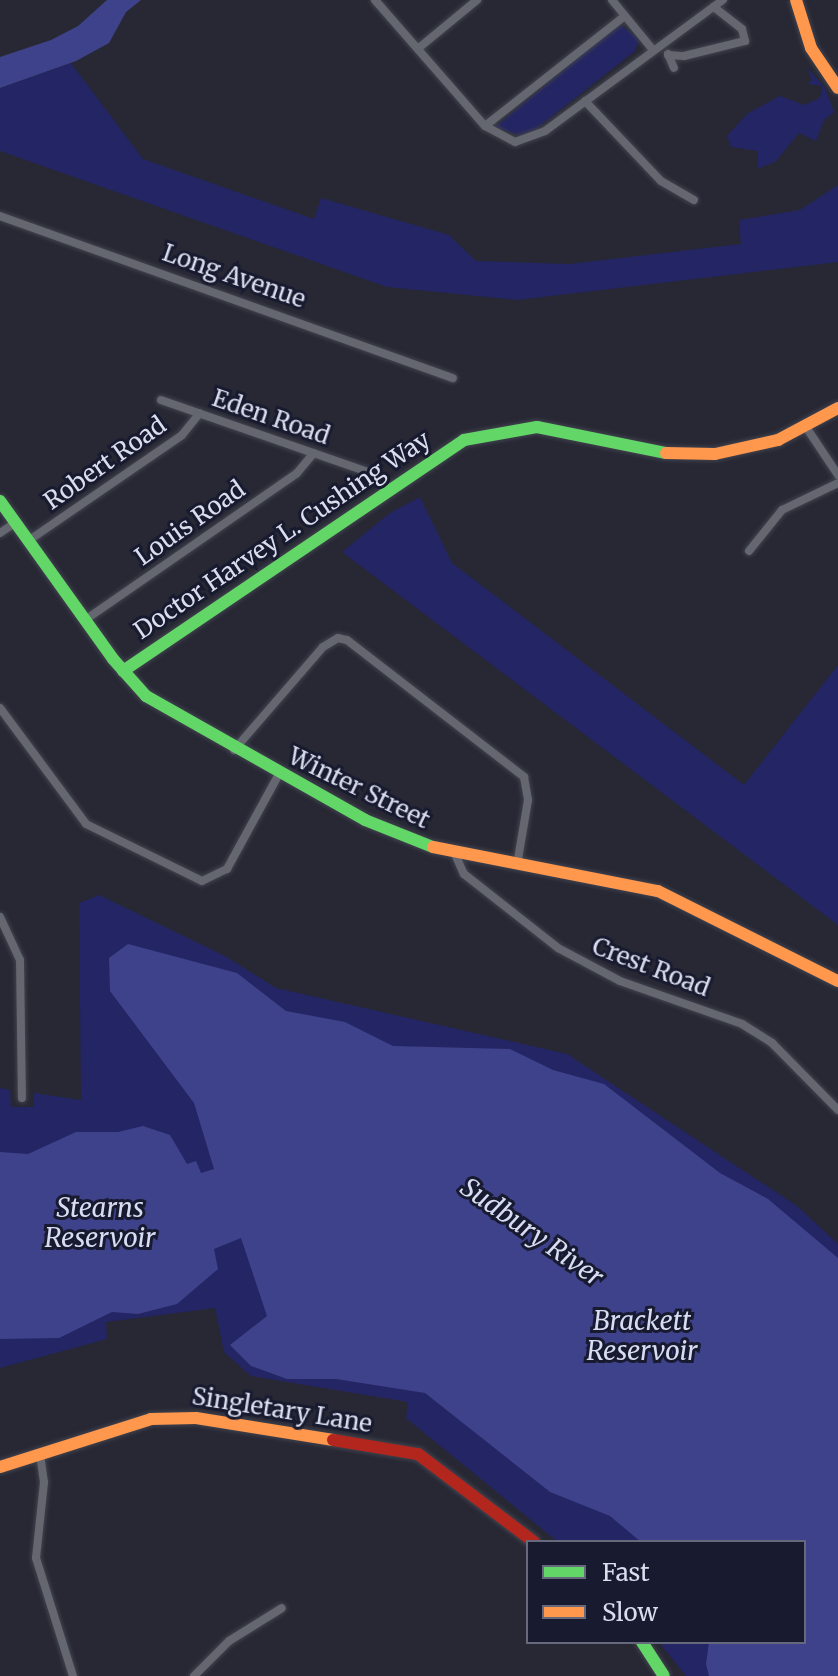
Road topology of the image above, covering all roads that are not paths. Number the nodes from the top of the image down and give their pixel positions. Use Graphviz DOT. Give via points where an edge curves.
graph roads {
  1 [pos="375,0"];
  2 [pos="477,0"];
  3 [pos="612,0"];
  4 [pos="723,0"];
  5 [pos="796,0"];
  6 [pos="714,7"];
  7 [pos="625,16"];
  8 [pos="420,47"];
  9 [pos="653,50"];
  10 [pos="666,51"];
  11 [pos="674,68"];
  12 [pos="838,88"];
  13 [pos="585,101"];
  14 [pos="485,126"];
  15 [pos="694,200"];
  16 [pos="0,216"];
  17 [pos="453,378"];
  18 [pos="161,400"];
  19 [pos="838,408"];
  20 [pos="200,413"];
  21 [pos="806,427"];
  22 [pos="314,453"];
  23 [pos="368,472"];
  24 [pos="838,475"];
  25 [pos="838,483"];
  26 [pos="0,501"];
  27 [pos="15,523"];
  28 [pos="0,533"];
  29 [pos="28,541"];
  30 [pos="749,551"];
  31 [pos="85,620"];
  32 [pos="123,671"];
  33 [pos="0,708"];
  34 [pos="234,750"];
  35 [pos="279,774"];
  36 [pos="455,854"];
  37 [pos="517,865"];
  38 [pos="0,917"];
  39 [pos="838,981"];
  40 [pos="22,1098"];
  41 [pos="838,1110"];
  42 [pos="40,1454"];
  43 [pos="0,1467"];
  44 [pos="532,1540"];
  45 [pos="282,1608"];
  46 [pos="643,1644"];
  47 [pos="73,1676"];
  48 [pos="194,1676"];
  49 [pos="664,1676"];
  1 -- 8 [label="street"];
  2 -- 8 [label="street"];
  3 -- 7 [label="street"];
  4 -- 6 [label="street"];
  5 -- 12 [label="street" via="811,48"];
  6 -- 10 [label="street"];
  6 -- 10 [label="street" via="742,29 745,41 684,56"];
  7 -- 9 [label="street"];
  7 -- 14 [label="street"];
  8 -- 14 [label="street"];
  9 -- 10 [label="street"];
  9 -- 13 [label="street"];
  10 -- 11 [label="street"];
  13 -- 14 [label="street" via="524,141 499,137"];
  13 -- 15 [label="street" via="661,181"];
  16 -- 17 [label="street, Long Avenue"];
  18 -- 20 [label="street, Eden Road"];
  19 -- 21 [label="street, Doctor Harvey L. Cushing Way"];
  20 -- 22 [label="street, Eden Road"];
  20 -- 29 [label="street, Robert Road" via="182,435"];
  21 -- 24 [label="street"];
  21 -- 32 [label="street, Doctor Harvey L. Cushing Way" via="751,447 690,455 551,428 508,429 464,440"];
  22 -- 23 [label="street, Eden Road"];
  22 -- 31 [label="street, Louis Road" via="297,473"];
  25 -- 30 [label="street" via="782,510"];
  26 -- 27 [label="street, Winter Street"];
  27 -- 28 [label="street"];
  27 -- 29 [label="street, Winter Street"];
  29 -- 31 [label="street, Winter Street"];
  31 -- 32 [label="street, Winter Street"];
  32 -- 34 [label="street, Winter Street" via="155,703"];
  33 -- 35 [label="street" via="80,820 202,881 227,869"];
  34 -- 35 [label="street, Winter Street"];
  34 -- 37 [label="street" via="323,647 342,638 524,777 528,800"];
  35 -- 36 [label="street, Winter Street" via="385,830"];
  36 -- 37 [label="street, Winter Street"];
  36 -- 41 [label="street, Crest Road" via="464,874 558,948 620,981 742,1024 772,1043"];
  37 -- 39 [label="street, Winter Street" via="666,894"];
  38 -- 40 [label="street" via="20,960"];
  42 -- 43 [label="street, Singletary Lane"];
  42 -- 44 [label="street, Singletary Lane" via="173,1416 393,1449 439,1465"];
  42 -- 47 [label="street" via="44,1482 37,1566"];
  45 -- 48 [label="street" via="229,1641"];
  46 -- 49 [label="street"];
}
